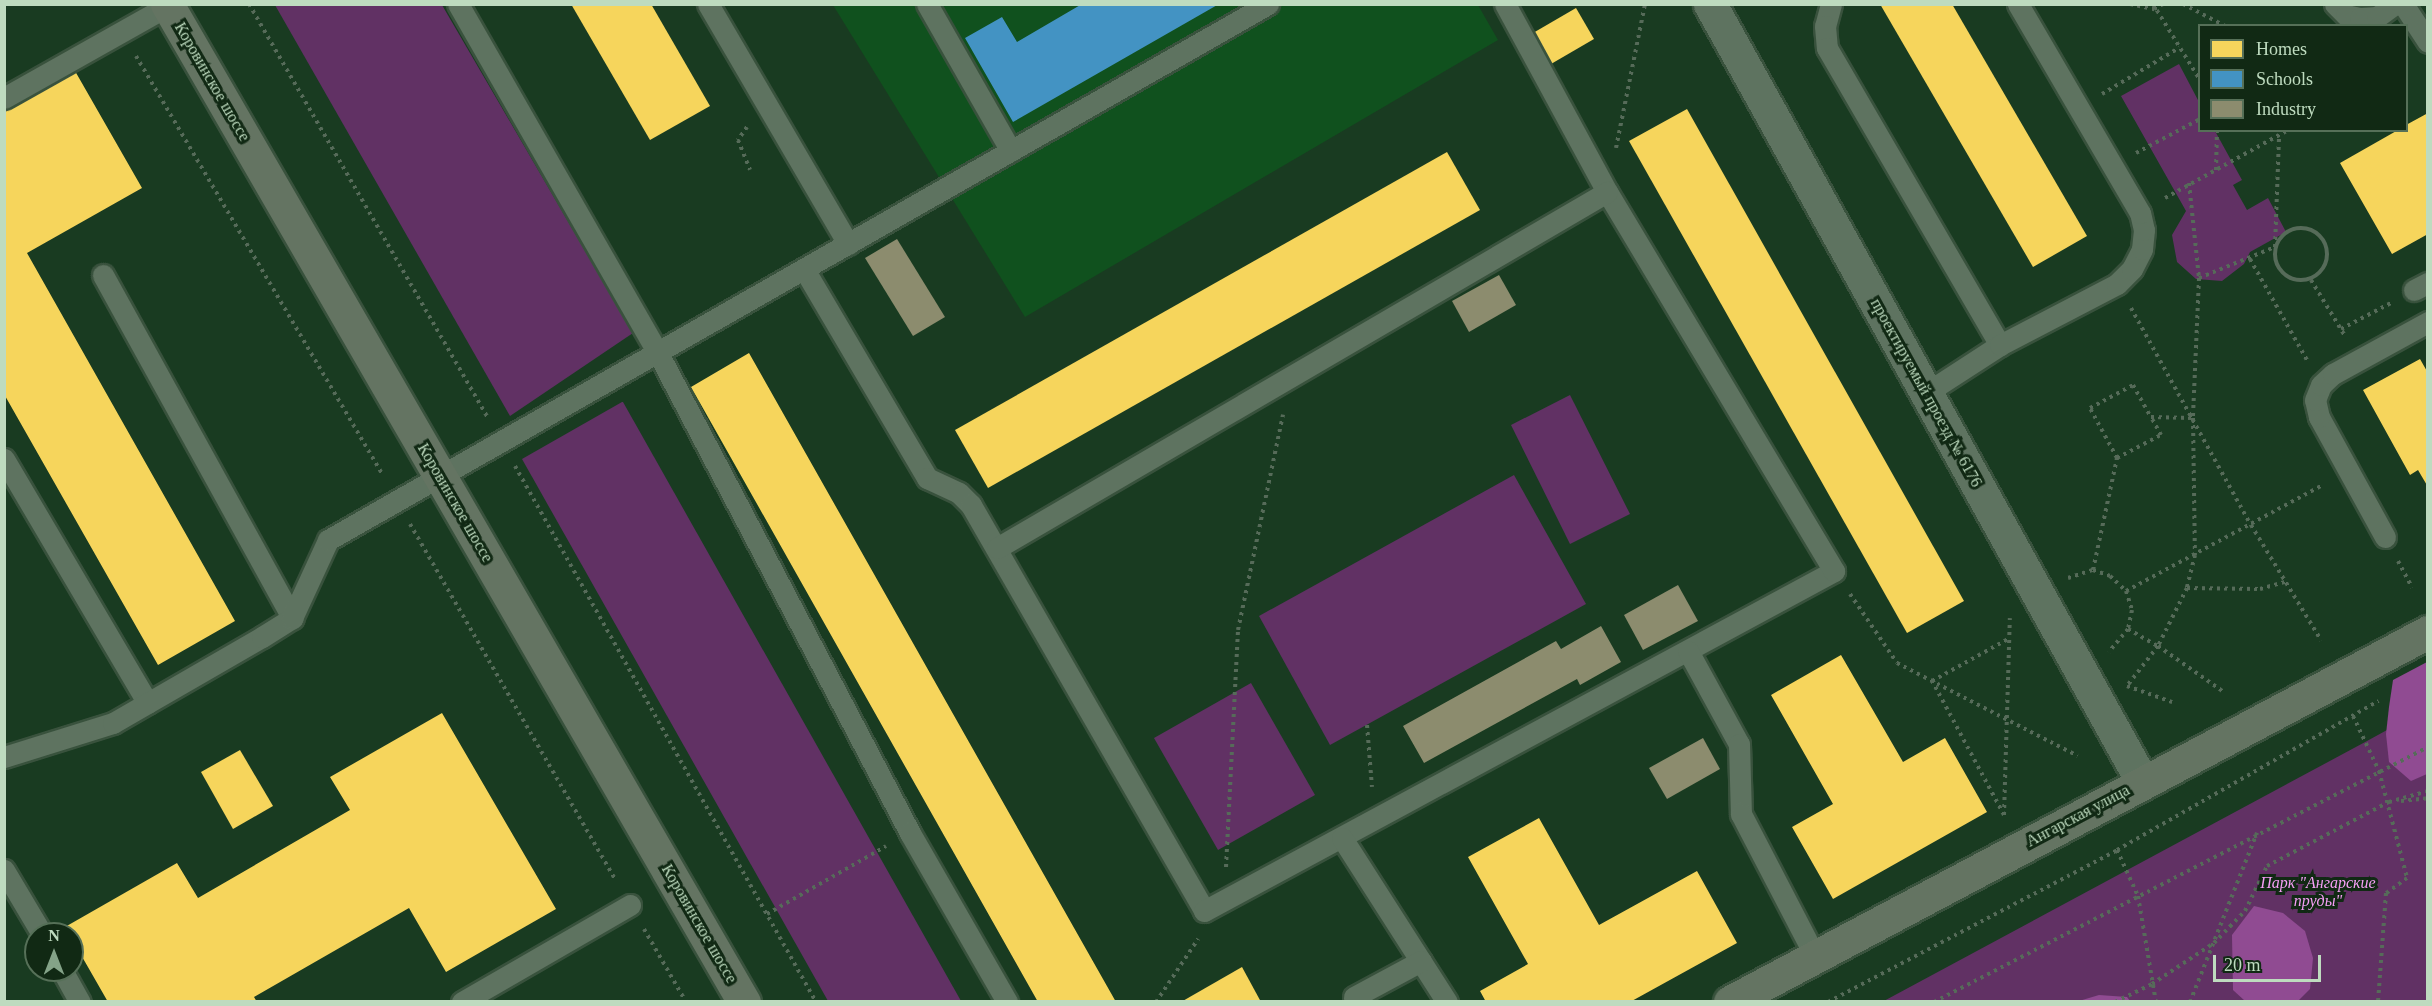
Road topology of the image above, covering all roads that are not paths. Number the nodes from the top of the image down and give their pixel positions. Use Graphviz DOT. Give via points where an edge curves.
graph roads {
  1 [pos="458,4"];
  2 [pos="708,4"];
  3 [pos="927,4"];
  4 [pos="1268,4"];
  5 [pos="1505,4"];
  6 [pos="1710,4"];
  7 [pos="1831,4"];
  8 [pos="2018,4"];
  9 [pos="2334,4"];
  10 [pos="2395,4"];
  11 [pos="2403,4"];
  12 [pos="167,5"];
  13 [pos="2427,42"];
  14 [pos="4,98"];
  15 [pos="1011,151"];
  16 [pos="1607,192"];
  17 [pos="848,244"];
  18 [pos="804,269"];
  19 [pos="103,275"];
  20 [pos="2427,322"];
  21 [pos="2000,345"];
  22 [pos="658,353"];
  23 [pos="1926,393"];
  24 [pos="4,459"];
  25 [pos="441,477"];
  26 [pos="2385,537"];
  27 [pos="997,548"];
  28 [pos="292,618"];
  29 [pos="2427,632"];
  30 [pos="1688,651"];
  31 [pos="147,703"];
  32 [pos="4,757"];
  33 [pos="2142,781"];
  34 [pos="1342,838"];
  35 [pos="4,870"];
  36 [pos="630,905"];
  37 [pos="35,922"];
  38 [pos="1815,956"];
  39 [pos="1420,961"];
  40 [pos="69,982"];
  41 [pos="1354,997"];
  42 [pos="80,1002"];
  43 [pos="462,1002"];
  44 [pos="744,1002"];
  45 [pos="1007,1002"];
  46 [pos="1447,1002"];
  47 [pos="1730,1002"];
  1 -- 22 [label="lane"];
  2 -- 17 [label="lane"];
  3 -- 15 [label="lane"];
  4 -- 15 [label="lane"];
  5 -- 16 [label="lane"];
  6 -- 23 [label="street, проектируемый проезд № 6176"];
  7 -- 21 [label="lane" via="1825,26 1827,48"];
  8 -- 21 [label="lane" via="2140,213 2144,230 2142,249 2132,269 2117,284"];
  9 -- 10 [label="lane" via="2346,15 2360,18 2377,16"];
  11 -- 13 [label="lane"];
  12 -- 14 [label="lane"];
  12 -- 25 [label="main road, Коровинское шоссе"];
  15 -- 17 [label="lane"];
  16 -- 27 [label="lane"];
  16 -- 30 [label="lane" via="1834,572"];
  17 -- 18 [label="lane"];
  18 -- 22 [label="lane"];
  18 -- 27 [label="lane" via="927,478 966,498"];
  19 -- 28 [label="lane"];
  20 -- 26 [label="lane" via="2358,359 2321,385 2315,400 2319,417"];
  21 -- 23 [label="lane"];
  22 -- 25 [label="lane"];
  22 -- 45 [label="lane" via="910,833"];
  23 -- 33 [label="street, проектируемый проезд № 6176"];
  24 -- 31 [label="lane"];
  25 -- 28 [label="lane" via="328,540"];
  25 -- 44 [label="main road, Коровинское шоссе"];
  27 -- 34 [label="lane" via="1204,910"];
  28 -- 31 [label="lane"];
  29 -- 33 [label="main road, Ангарская улица"];
  30 -- 34 [label="lane"];
  30 -- 38 [label="lane" via="1739,744 1741,814"];
  31 -- 32 [label="lane" via="113,723"];
  33 -- 38 [label="main road, Ангарская улица"];
  34 -- 39 [label="lane"];
  35 -- 37 [label="lane"];
  36 -- 43 [label="lane"];
  38 -- 47 [label="main road, Ангарская улица"];
  39 -- 41 [label="lane"];
  39 -- 46 [label="lane"];
  40 -- 42 [label="lane"];
}
